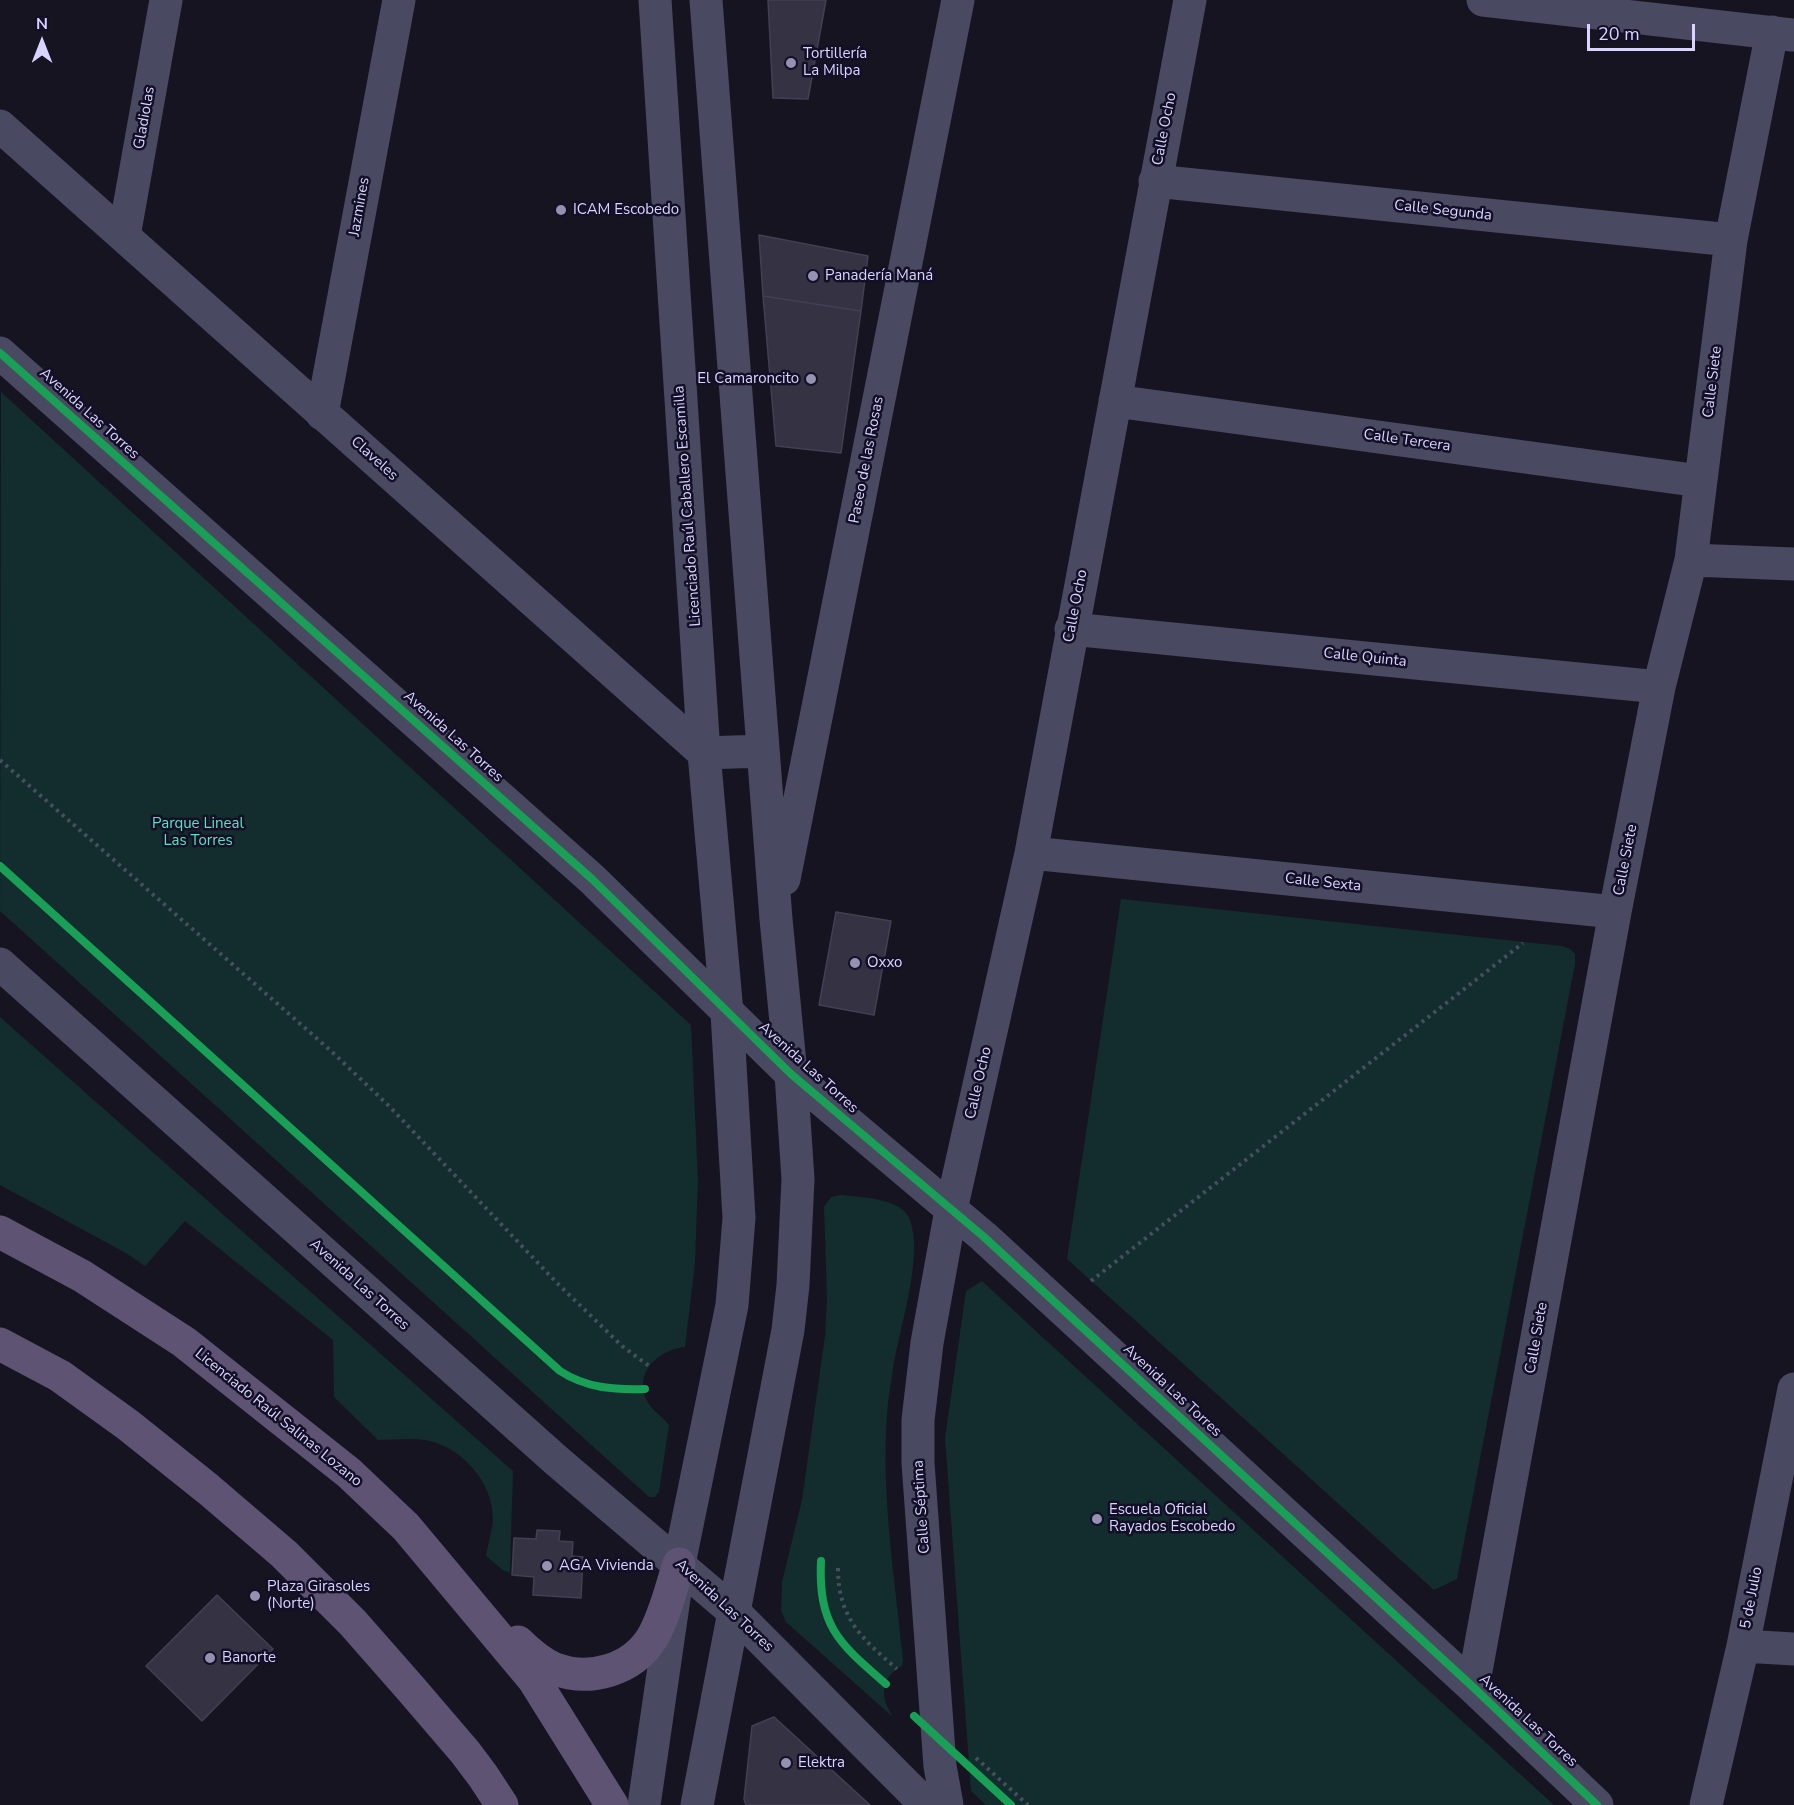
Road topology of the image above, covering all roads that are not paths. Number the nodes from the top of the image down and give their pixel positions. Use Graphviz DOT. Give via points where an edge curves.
graph roads {
  1 [pos="166,0"];
  2 [pos="399,0"];
  3 [pos="655,0"];
  4 [pos="706,0"];
  5 [pos="958,0"];
  6 [pos="1190,0"];
  7 [pos="1483,0"];
  8 [pos="1783,34"];
  9 [pos="0,126"];
  10 [pos="1155,181"];
  11 [pos="124,236"];
  12 [pos="1731,240"];
  13 [pos="0,353"];
  14 [pos="1115,401"];
  15 [pos="322,414"];
  16 [pos="1700,481"];
  17 [pos="1690,560"];
  18 [pos="1794,564"];
  19 [pos="1071,629"];
  20 [pos="1659,687"];
  21 [pos="763,751"];
  22 [pos="704,753"];
  23 [pos="1031,853"];
  24 [pos="1615,912"];
  25 [pos="776,919"];
  26 [pos="0,964"];
  27 [pos="727,1012"];
  28 [pos="791,1074"];
  29 [pos="951,1210"];
  30 [pos="0,1232"];
  31 [pos="0,1344"];
  32 [pos="1794,1389"];
  33 [pos="679,1564"];
  34 [pos="450,1578"];
  35 [pos="734,1612"];
  36 [pos="1743,1646"];
  37 [pos="1794,1649"];
  38 [pos="1473,1687"];
  39 [pos="502,1805"];
  40 [pos="612,1805"];
  41 [pos="644,1805"];
  42 [pos="697,1805"];
  43 [pos="926,1805"];
  44 [pos="947,1805"];
  45 [pos="1597,1805"];
  46 [pos="1706,1805"];
  1 -- 11 [label="street, Gladiolas"];
  2 -- 15 [label="street, Jazmines"];
  3 -- 22 [label="street, Licenciado Raúl Caballero Escamilla"];
  4 -- 21 [label="street"];
  5 -- 25 [label="street, Paseo de las Rosas"];
  6 -- 10 [label="street, Calle Ocho"];
  7 -- 8 [label="street"];
  8 -- 12 [label="street, Calle Siete"];
  9 -- 11 [label="street, Claveles"];
  10 -- 12 [label="street, Calle Segunda"];
  10 -- 14 [label="street, Calle Ocho"];
  11 -- 15 [label="street, Claveles"];
  12 -- 16 [label="street, Calle Siete"];
  13 -- 27 [label="street, Avenida Las Torres" via="592,879"];
  14 -- 16 [label="street, Calle Tercera"];
  14 -- 19 [label="street, Calle Ocho"];
  15 -- 22 [label="street, Claveles"];
  16 -- 17 [label="street, Calle Siete"];
  17 -- 18 [label="street"];
  17 -- 20 [label="street, Calle Siete"];
  19 -- 20 [label="street, Calle Quinta"];
  19 -- 23 [label="street, Calle Ocho"];
  20 -- 24 [label="street, Calle Siete"];
  21 -- 22 [label="street"];
  21 -- 25 [label="street"];
  22 -- 27 [label="street, Licenciado Raúl Caballero Escamilla"];
  23 -- 24 [label="street, Calle Sexta"];
  23 -- 29 [label="street, Calle Ocho"];
  24 -- 38 [label="street, Calle Siete"];
  25 -- 28 [label="street"];
  26 -- 33 [label="street, Avenida Las Torres" via="548,1453"];
  27 -- 28 [label="street, Avenida Las Torres"];
  27 -- 33 [label="street, Licenciado Raúl Caballero Escamilla" via="739,1218 737,1259 732,1305"];
  28 -- 29 [label="street, Avenida Las Torres"];
  28 -- 35 [label="street" via="798,1179 793,1285 786,1341"];
  29 -- 38 [label="street, Avenida Las Torres"];
  29 -- 44 [label="street, Calle Séptima" via="927,1343 918,1420 940,1766"];
  30 -- 34 [label="main road, Licenciado Raúl Salinas Lozano" via="82,1276 184,1342 349,1473 406,1527"];
  31 -- 39 [label="main road" via="60,1376 128,1425 284,1554 411,1689 465,1752"];
  32 -- 36 [label="street, 5 de Julio"];
  33 -- 34 [label="main road" via="657,1628 646,1646 617,1668 585,1675 561,1671 540,1661"];
  33 -- 35 [label="street, Avenida Las Torres"];
  33 -- 41 [label="street, Licenciado Raúl Caballero Escamilla"];
  34 -- 40 [label="main road, Licenciado Raúl Salinas Lozano" via="534,1680"];
  35 -- 42 [label="street"];
  35 -- 43 [label="street, Avenida Las Torres"];
  36 -- 37 [label="street"];
  36 -- 46 [label="street, 5 de Julio"];
  38 -- 45 [label="street, Avenida Las Torres"];
}
